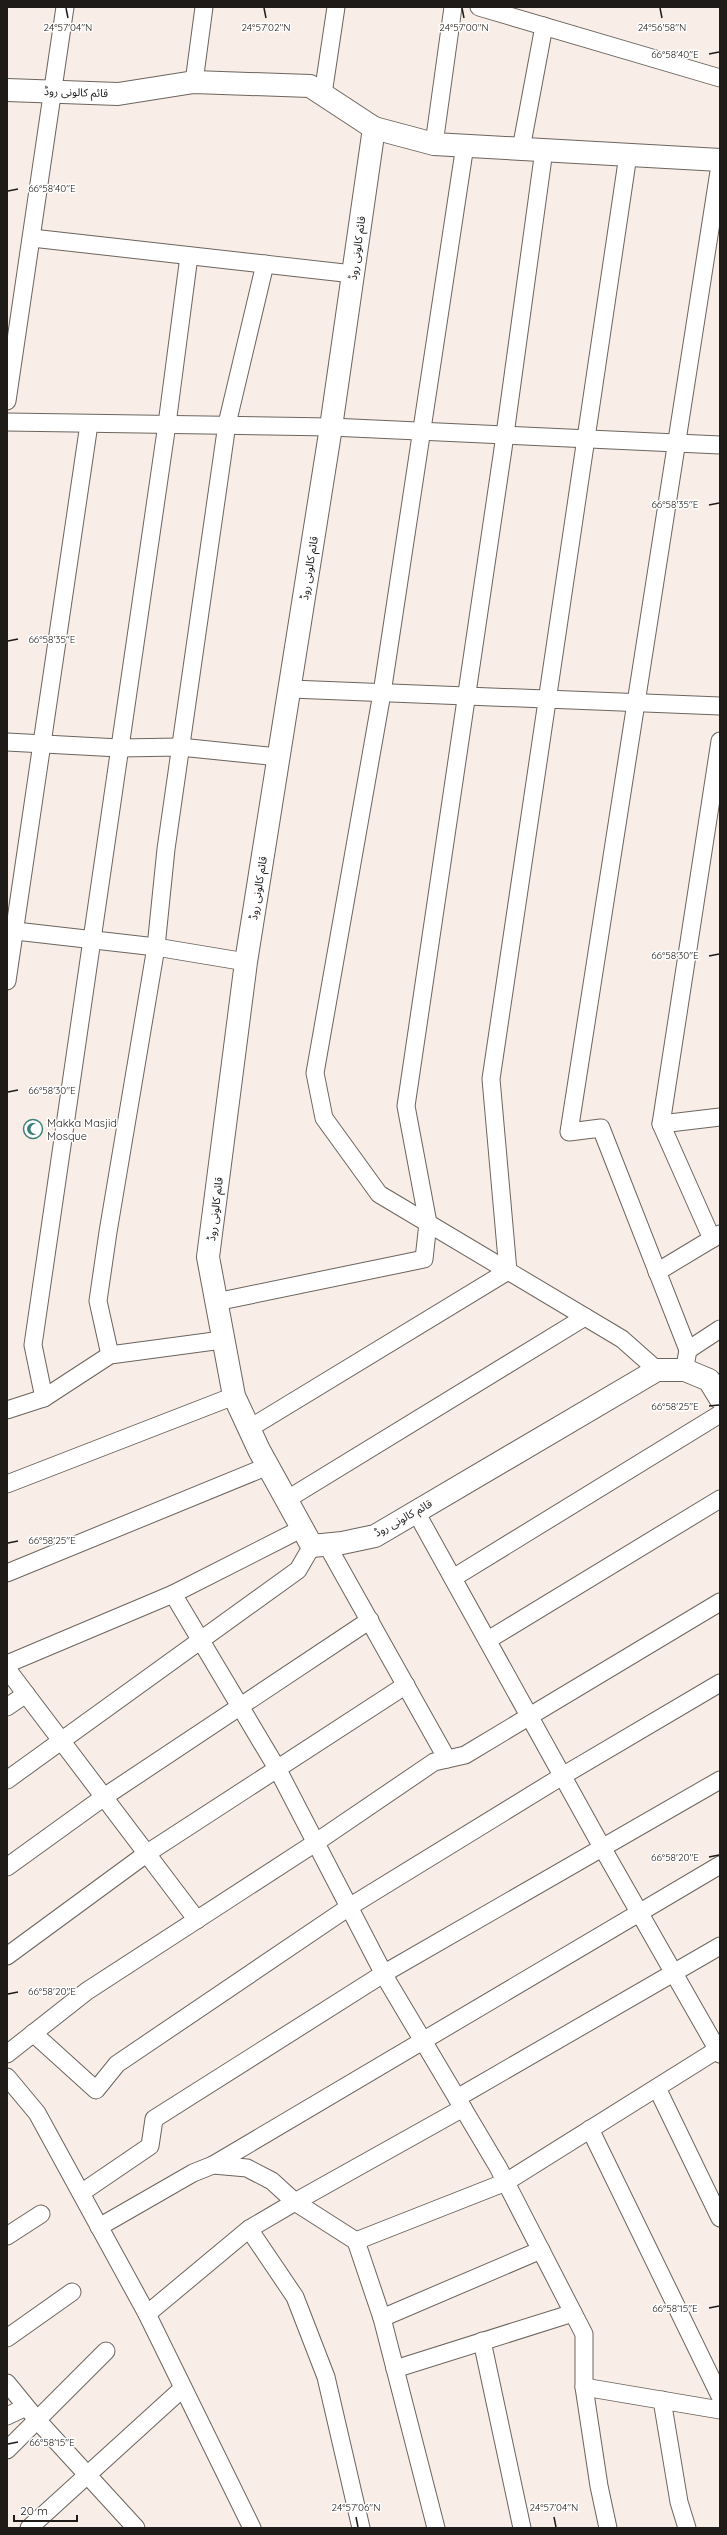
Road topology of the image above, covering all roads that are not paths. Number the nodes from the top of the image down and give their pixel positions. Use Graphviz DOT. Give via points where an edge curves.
graph roads {
  1 [pos="65,7"];
  2 [pos="204,7"];
  3 [pos="336,7"];
  4 [pos="453,7"];
  5 [pos="479,7"];
  6 [pos="544,26"];
  7 [pos="720,78"];
  8 [pos="194,82"];
  9 [pos="7,90"];
  10 [pos="54,91"];
  11 [pos="323,94"];
  12 [pos="374,128"];
  13 [pos="434,144"];
  14 [pos="465,145"];
  15 [pos="520,149"];
  16 [pos="544,150"];
  17 [pos="628,155"];
  18 [pos="720,160"];
  19 [pos="720,165"];
  20 [pos="32,238"];
  21 [pos="189,256"];
  22 [pos="264,264"];
  23 [pos="353,274"];
  24 [pos="7,401"];
  25 [pos="7,422"];
  26 [pos="89,424"];
  27 [pos="166,424"];
  28 [pos="227,424"];
  29 [pos="331,427"];
  30 [pos="422,432"];
  31 [pos="505,436"];
  32 [pos="586,440"];
  33 [pos="676,444"];
  34 [pos="720,445"];
  35 [pos="291,689"];
  36 [pos="382,693"];
  37 [pos="467,696"];
  38 [pos="548,699"];
  39 [pos="636,702"];
  40 [pos="720,706"];
  41 [pos="720,740"];
  42 [pos="7,742"];
  43 [pos="42,744"];
  44 [pos="180,747"];
  45 [pos="119,748"];
  46 [pos="278,757"];
  47 [pos="11,930"];
  48 [pos="92,941"];
  49 [pos="156,947"];
  50 [pos="246,962"];
  51 [pos="7,981"];
  52 [pos="720,1117"];
  53 [pos="661,1124"];
  54 [pos="428,1223"];
  55 [pos="716,1237"];
  56 [pos="508,1271"];
  57 [pos="657,1272"];
  58 [pos="216,1302"];
  59 [pos="585,1317"];
  60 [pos="720,1329"];
  61 [pos="222,1340"];
  62 [pos="110,1355"];
  63 [pos="686,1360"];
  64 [pos="657,1370"];
  65 [pos="234,1396"];
  66 [pos="44,1398"];
  67 [pos="720,1398"];
  68 [pos="7,1410"];
  69 [pos="720,1414"];
  70 [pos="250,1428"];
  71 [pos="268,1466"];
  72 [pos="7,1484"];
  73 [pos="720,1499"];
  74 [pos="286,1500"];
  75 [pos="416,1512"];
  76 [pos="314,1540"];
  77 [pos="7,1573"];
  78 [pos="453,1578"];
  79 [pos="172,1594"];
  80 [pos="720,1602"];
  81 [pos="370,1620"];
  82 [pos="488,1640"];
  83 [pos="201,1642"];
  84 [pos="7,1664"];
  85 [pos="7,1669"];
  86 [pos="720,1683"];
  87 [pos="406,1685"];
  88 [pos="26,1694"];
  89 [pos="240,1706"];
  90 [pos="7,1707"];
  91 [pos="530,1716"];
  92 [pos="61,1741"];
  93 [pos="447,1759"];
  94 [pos="277,1769"];
  95 [pos="564,1775"];
  96 [pos="7,1780"];
  97 [pos="720,1780"];
  98 [pos="104,1797"];
  99 [pos="316,1843"];
  100 [pos="603,1849"];
  101 [pos="146,1854"];
  102 [pos="720,1865"];
  103 [pos="7,1867"];
  104 [pos="349,1907"];
  105 [pos="640,1913"];
  106 [pos="197,1920"];
  107 [pos="720,1946"];
  108 [pos="7,1956"];
  109 [pos="674,1972"];
  110 [pos="383,1974"];
  111 [pos="33,2034"];
  112 [pos="422,2040"];
  113 [pos="719,2051"];
  114 [pos="7,2054"];
  115 [pos="7,2077"];
  116 [pos="657,2088"];
  117 [pos="460,2103"];
  118 [pos="590,2129"];
  119 [pos="213,2165"];
  120 [pos="506,2182"];
  121 [pos="81,2193"];
  122 [pos="295,2202"];
  123 [pos="41,2214"];
  124 [pos="720,2218"];
  125 [pos="99,2227"];
  126 [pos="249,2229"];
  127 [pos="7,2236"];
  128 [pos="356,2242"];
  129 [pos="540,2250"];
  130 [pos="72,2292"];
  131 [pos="573,2313"];
  132 [pos="147,2314"];
  133 [pos="382,2318"];
  134 [pos="7,2338"];
  135 [pos="482,2341"];
  136 [pos="106,2351"];
  137 [pos="395,2369"];
  138 [pos="7,2382"];
  139 [pos="584,2387"];
  140 [pos="183,2388"];
  141 [pos="720,2396"];
  142 [pos="662,2400"];
  143 [pos="26,2407"];
  144 [pos="720,2410"];
  145 [pos="7,2416"];
  146 [pos="38,2421"];
  147 [pos="7,2450"];
  148 [pos="87,2475"];
  149 [pos="30,2528"];
  150 [pos="136,2528"];
  151 [pos="252,2528"];
  152 [pos="362,2528"];
  153 [pos="436,2528"];
  154 [pos="522,2528"];
  155 [pos="608,2528"];
  156 [pos="687,2528"];
  1 -- 10 [label="street"];
  2 -- 8 [label="street"];
  3 -- 11 [label="street"];
  4 -- 13 [label="street"];
  5 -- 6 [label="street"];
  6 -- 7 [label="street"];
  6 -- 15 [label="street"];
  8 -- 10 [label="street, قائم کالونی روڈ" via="118,94"];
  8 -- 11 [label="street, قائم کالونی روڈ" via="310,86"];
  9 -- 10 [label="street, قائم کالونی روڈ"];
  10 -- 20 [label="street"];
  11 -- 12 [label="street, قائم کالونی روڈ"];
  12 -- 13 [label="street"];
  12 -- 23 [label="street, قائم کالونی روڈ"];
  13 -- 14 [label="street"];
  14 -- 15 [label="street"];
  14 -- 30 [label="street"];
  15 -- 16 [label="street"];
  16 -- 17 [label="street"];
  16 -- 31 [label="street"];
  17 -- 18 [label="street"];
  17 -- 32 [label="street"];
  19 -- 33 [label="street"];
  20 -- 21 [label="street"];
  20 -- 24 [label="street"];
  21 -- 22 [label="street"];
  21 -- 27 [label="street"];
  22 -- 23 [label="street"];
  22 -- 28 [label="street"];
  23 -- 29 [label="street, قائم کالونی روڈ"];
  25 -- 26 [label="street"];
  26 -- 27 [label="street"];
  26 -- 43 [label="street"];
  27 -- 28 [label="street"];
  27 -- 45 [label="street"];
  28 -- 29 [label="street"];
  28 -- 44 [label="street"];
  29 -- 30 [label="street"];
  29 -- 35 [label="street, قائم کالونی روڈ"];
  30 -- 31 [label="street"];
  30 -- 36 [label="street"];
  31 -- 32 [label="street"];
  31 -- 37 [label="street"];
  32 -- 33 [label="street"];
  32 -- 38 [label="street"];
  33 -- 34 [label="street"];
  33 -- 39 [label="street"];
  35 -- 36 [label="street"];
  35 -- 46 [label="street, قائم کالونی روڈ"];
  36 -- 37 [label="street"];
  36 -- 54 [label="street" via="315,1073 324,1118 379,1194"];
  37 -- 38 [label="street"];
  37 -- 54 [label="street" via="406,1106"];
  38 -- 39 [label="street"];
  38 -- 56 [label="street" via="491,1079"];
  39 -- 40 [label="street"];
  39 -- 57 [label="street" via="569,1132 601,1128"];
  41 -- 53 [label="street"];
  42 -- 43 [label="street"];
  43 -- 45 [label="street"];
  43 -- 47 [label="street"];
  44 -- 45 [label="street"];
  44 -- 46 [label="street"];
  44 -- 49 [label="street"];
  45 -- 48 [label="street"];
  46 -- 50 [label="street, قائم کالونی روڈ"];
  47 -- 48 [label="street"];
  47 -- 51 [label="street"];
  48 -- 49 [label="street"];
  48 -- 66 [label="street" via="33,1345"];
  49 -- 50 [label="street"];
  49 -- 62 [label="street" via="98,1301"];
  50 -- 58 [label="street, قائم کالونی روڈ" via="208,1257"];
  52 -- 53 [label="street"];
  53 -- 55 [label="street"];
  54 -- 56 [label="street"];
  54 -- 58 [label="street" via="424,1260"];
  55 -- 57 [label="street"];
  56 -- 59 [label="street"];
  56 -- 70 [label="street"];
  57 -- 63 [label="street"];
  58 -- 61 [label="street, قائم کالونی روڈ"];
  59 -- 64 [label="street" via="622,1339"];
  59 -- 74 [label="street"];
  60 -- 63 [label="street"];
  61 -- 62 [label="street"];
  61 -- 65 [label="street, قائم کالونی روڈ"];
  62 -- 66 [label="street"];
  63 -- 64 [label="street"];
  63 -- 67 [label="street" via="709,1380"];
  64 -- 75 [label="street, قائم کالونی روڈ"];
  65 -- 70 [label="street, قائم کالونی روڈ"];
  65 -- 72 [label="street"];
  66 -- 68 [label="street"];
  69 -- 78 [label="street"];
  70 -- 71 [label="street, قائم کالونی روڈ"];
  71 -- 74 [label="street, قائم کالونی روڈ"];
  71 -- 77 [label="street"];
  73 -- 82 [label="street"];
  74 -- 76 [label="street, قائم کالونی روڈ"];
  75 -- 76 [label="street, قائم کالونی روڈ" via="375,1536"];
  75 -- 78 [label="street"];
  76 -- 79 [label="street"];
  76 -- 81 [label="street"];
  76 -- 83 [label="street" via="298,1570"];
  78 -- 82 [label="street"];
  79 -- 83 [label="street"];
  79 -- 84 [label="street"];
  80 -- 91 [label="street"];
  81 -- 87 [label="street"];
  81 -- 89 [label="street"];
  82 -- 91 [label="street"];
  83 -- 89 [label="street"];
  83 -- 92 [label="street"];
  85 -- 88 [label="street"];
  86 -- 95 [label="street"];
  87 -- 93 [label="street"];
  87 -- 94 [label="street"];
  88 -- 90 [label="street"];
  88 -- 92 [label="street"];
  89 -- 94 [label="street"];
  89 -- 98 [label="street"];
  91 -- 93 [label="street" via="466,1755"];
  91 -- 95 [label="street"];
  92 -- 96 [label="street"];
  92 -- 98 [label="street"];
  93 -- 99 [label="street" via="434,1762"];
  94 -- 99 [label="street"];
  94 -- 101 [label="street"];
  95 -- 100 [label="street"];
  95 -- 104 [label="street"];
  97 -- 100 [label="street"];
  98 -- 101 [label="street"];
  98 -- 103 [label="street"];
  99 -- 104 [label="street"];
  99 -- 106 [label="street"];
  100 -- 105 [label="street"];
  100 -- 110 [label="street"];
  101 -- 106 [label="street"];
  101 -- 108 [label="street"];
  102 -- 105 [label="street"];
  104 -- 110 [label="street"];
  104 -- 111 [label="street" via="117,2064 96,2090"];
  105 -- 109 [label="street"];
  105 -- 112 [label="street"];
  106 -- 111 [label="street" via="87,1991"];
  107 -- 109 [label="street"];
  109 -- 113 [label="street"];
  109 -- 117 [label="street"];
  110 -- 112 [label="street"];
  110 -- 121 [label="street" via="154,2119 150,2146"];
  111 -- 114 [label="street"];
  112 -- 117 [label="street"];
  112 -- 119 [label="street"];
  113 -- 116 [label="street"];
  115 -- 121 [label="street" via="37,2113"];
  116 -- 118 [label="street"];
  116 -- 124 [label="street"];
  117 -- 120 [label="street"];
  117 -- 122 [label="street"];
  118 -- 120 [label="street"];
  118 -- 141 [label="street"];
  119 -- 122 [label="street" via="247,2168 272,2181"];
  119 -- 125 [label="street" via="193,2173"];
  120 -- 128 [label="street"];
  120 -- 129 [label="street"];
  121 -- 125 [label="street"];
  122 -- 126 [label="street"];
  122 -- 128 [label="street"];
  123 -- 127 [label="street"];
  125 -- 132 [label="street"];
  126 -- 132 [label="street"];
  126 -- 152 [label="street" via="295,2297 326,2377"];
  128 -- 133 [label="street"];
  129 -- 131 [label="street"];
  129 -- 133 [label="street"];
  130 -- 134 [label="street"];
  131 -- 135 [label="street"];
  131 -- 139 [label="street" via="584,2334"];
  132 -- 140 [label="street"];
  133 -- 137 [label="street"];
  135 -- 137 [label="street"];
  135 -- 154 [label="street"];
  136 -- 146 [label="street"];
  137 -- 153 [label="street"];
  138 -- 143 [label="street"];
  139 -- 142 [label="street"];
  139 -- 155 [label="street"];
  140 -- 148 [label="street"];
  140 -- 151 [label="street"];
  142 -- 144 [label="street"];
  142 -- 156 [label="street" via="678,2502"];
  143 -- 145 [label="street"];
  143 -- 146 [label="street"];
  146 -- 147 [label="street"];
  146 -- 148 [label="street"];
  148 -- 149 [label="street"];
  148 -- 150 [label="street"];
}
